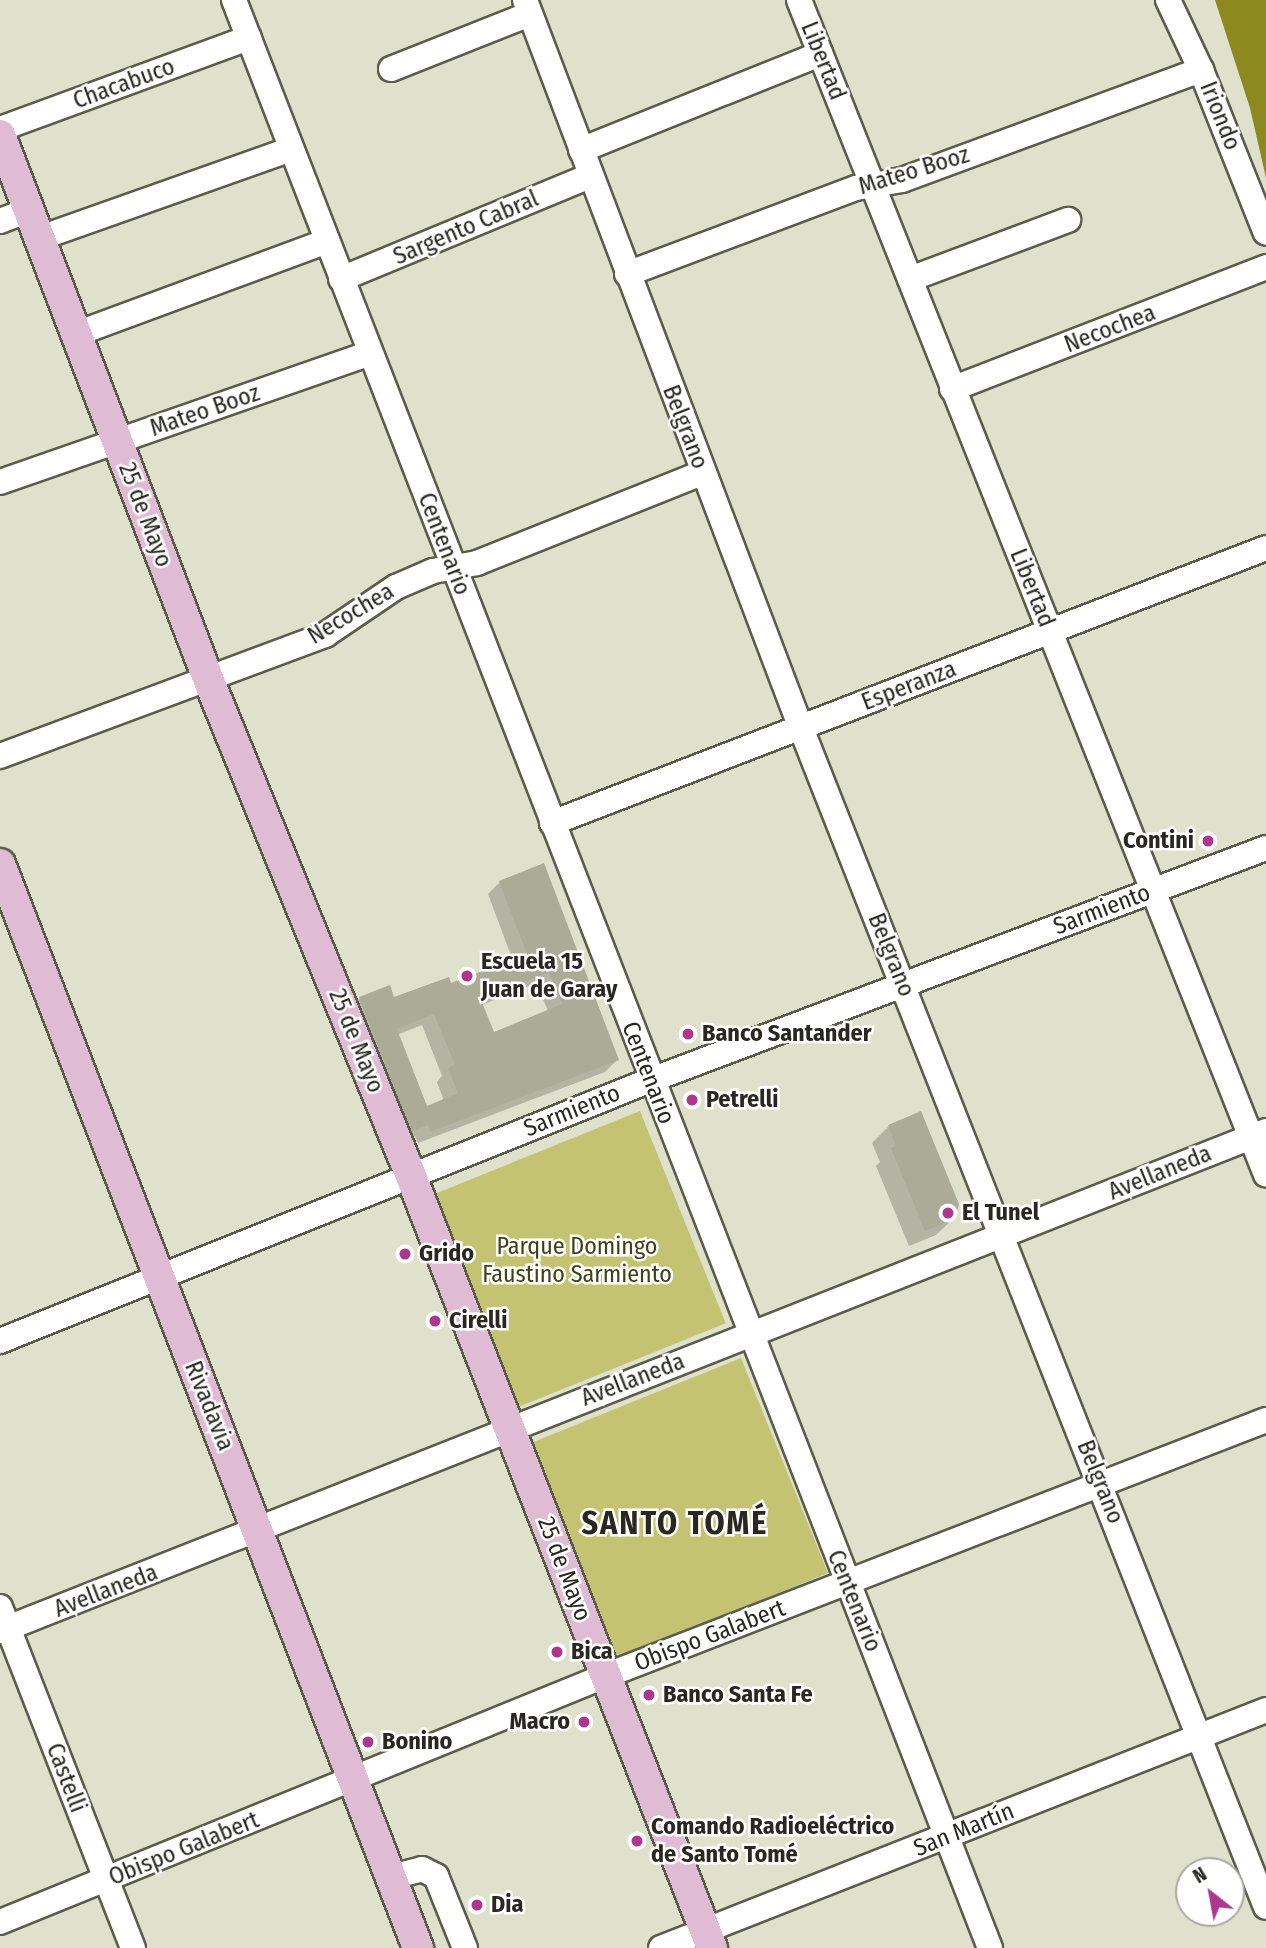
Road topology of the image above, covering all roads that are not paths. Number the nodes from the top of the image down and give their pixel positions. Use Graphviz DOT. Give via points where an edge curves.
graph roads {
  1 [pos="234,0"];
  2 [pos="799,0"];
  3 [pos="1168,0"];
  4 [pos="528,7"];
  5 [pos="249,38"];
  6 [pos="820,54"];
  7 [pos="391,69"];
  8 [pos="1202,70"];
  9 [pos="0,130"];
  10 [pos="0,135"];
  11 [pos="291,149"];
  12 [pos="580,150"];
  13 [pos="590,176"];
  14 [pos="874,188"];
  15 [pos="29,210"];
  16 [pos="1068,220"];
  17 [pos="0,221"];
  18 [pos="1266,233"];
  19 [pos="40,238"];
  20 [pos="327,241"];
  21 [pos="1266,267"];
  22 [pos="627,274"];
  23 [pos="341,279"];
  24 [pos="910,279"];
  25 [pos="76,334"];
  26 [pos="370,353"];
  27 [pos="952,388"];
  28 [pos="117,441"];
  29 [pos="702,472"];
  30 [pos="0,482"];
  31 [pos="1266,548"];
  32 [pos="453,568"];
  33 [pos="1050,631"];
  34 [pos="209,681"];
  35 [pos="801,728"];
  36 [pos="0,756"];
  37 [pos="552,823"];
  38 [pos="1266,848"];
  39 [pos="0,864"];
  40 [pos="1155,891"];
  41 [pos="903,986"];
  42 [pos="651,1080"];
  43 [pos="1258,1134"];
  44 [pos="1266,1175"];
  45 [pos="411,1176"];
  46 [pos="1003,1237"];
  47 [pos="159,1279"];
  48 [pos="751,1335"];
  49 [pos="0,1341"];
  50 [pos="1266,1420"];
  51 [pos="509,1427"];
  52 [pos="1100,1484"];
  53 [pos="259,1532"];
  54 [pos="847,1584"];
  55 [pos="3,1622"];
  56 [pos="605,1676"];
  57 [pos="1266,1710"];
  58 [pos="1200,1736"];
  59 [pos="354,1781"];
  60 [pos="948,1836"];
  61 [pos="391,1877"];
  62 [pos="106,1880"];
  63 [pos="1266,1907"];
  64 [pos="0,1922"];
  65 [pos="709,1939"];
  66 [pos="133,1948"];
  67 [pos="418,1948"];
  68 [pos="465,1948"];
  69 [pos="661,1948"];
  70 [pos="990,1948"];
  1 -- 5 [label="street, Centenario"];
  2 -- 6 [label="street, Libertad"];
  3 -- 8 [label="street, Iriondo"];
  4 -- 7 [label="street"];
  4 -- 12 [label="street, Belgrano"];
  5 -- 9 [label="street, Chacabuco"];
  5 -- 11 [label="street, Centenario"];
  6 -- 12 [label="street"];
  6 -- 14 [label="street, Libertad"];
  8 -- 14 [label="street, Mateo Booz"];
  8 -- 18 [label="street, Iriondo"];
  10 -- 15 [label="main road, 25 de Mayo"];
  11 -- 19 [label="street"];
  11 -- 20 [label="street, Centenario"];
  12 -- 13 [label="street, Belgrano"];
  13 -- 22 [label="street, Belgrano"];
  13 -- 23 [label="street, Sargento Cabral"];
  14 -- 22 [label="street, Mateo Booz" via="856,188"];
  14 -- 24 [label="street, Libertad"];
  15 -- 17 [label="street"];
  15 -- 19 [label="main road, 25 de Mayo"];
  16 -- 24 [label="street"];
  19 -- 25 [label="main road, 25 de Mayo"];
  20 -- 23 [label="street, Centenario"];
  20 -- 25 [label="street"];
  21 -- 27 [label="street, Necochea"];
  22 -- 29 [label="street, Belgrano"];
  23 -- 26 [label="street, Centenario"];
  24 -- 27 [label="street, Libertad"];
  25 -- 28 [label="main road, 25 de Mayo"];
  26 -- 28 [label="street, Mateo Booz"];
  26 -- 32 [label="street, Centenario"];
  27 -- 33 [label="street, Libertad"];
  28 -- 30 [label="street, Mateo Booz"];
  28 -- 34 [label="main road, 25 de Mayo"];
  29 -- 32 [label="street, Necochea" via="477,563"];
  29 -- 35 [label="street, Belgrano"];
  31 -- 33 [label="street, Esperanza"];
  32 -- 34 [label="street, Necochea" via="433,571 377,596 325,635"];
  32 -- 37 [label="street, Centenario"];
  33 -- 35 [label="street, Esperanza"];
  33 -- 40 [label="street, Libertad"];
  34 -- 36 [label="street, Necochea"];
  34 -- 45 [label="main road, 25 de Mayo"];
  35 -- 37 [label="street, Esperanza"];
  35 -- 41 [label="street, Belgrano"];
  37 -- 42 [label="street, Centenario"];
  38 -- 40 [label="street, Sarmiento"];
  39 -- 47 [label="main road, Rivadavia"];
  40 -- 41 [label="street, Sarmiento"];
  40 -- 43 [label="street, Libertad"];
  41 -- 42 [label="street, Sarmiento"];
  41 -- 46 [label="street, Belgrano"];
  42 -- 45 [label="street, Sarmiento"];
  42 -- 48 [label="street, Centenario"];
  43 -- 44 [label="street, Libertad"];
  43 -- 46 [label="street, Avellaneda"];
  45 -- 47 [label="street, Sarmiento"];
  45 -- 51 [label="main road, 25 de Mayo"];
  46 -- 48 [label="street, Avellaneda"];
  46 -- 52 [label="street, Belgrano"];
  47 -- 49 [label="street, Sarmiento"];
  47 -- 53 [label="main road, Rivadavia"];
  48 -- 51 [label="street, Avellaneda"];
  48 -- 54 [label="street, Centenario"];
  50 -- 52 [label="street, Obispo Galabert"];
  51 -- 53 [label="street, Avellaneda"];
  51 -- 56 [label="main road, 25 de Mayo"];
  52 -- 54 [label="street, Obispo Galabert"];
  52 -- 58 [label="street, Belgrano"];
  53 -- 55 [label="street, Avellaneda"];
  53 -- 59 [label="main road, Rivadavia"];
  54 -- 56 [label="street, Obispo Galabert"];
  54 -- 60 [label="street, Centenario"];
  55 -- 62 [label="street, Castelli"];
  56 -- 59 [label="street, Obispo Galabert"];
  56 -- 65 [label="main road, 25 de Mayo"];
  57 -- 58 [label="street, San Martín"];
  58 -- 60 [label="street, San Martín"];
  58 -- 63 [label="street, Belgrano"];
  59 -- 61 [label="main road, Rivadavia"];
  59 -- 62 [label="street, Obispo Galabert"];
  60 -- 65 [label="street, San Martín"];
  60 -- 70 [label="street, Centenario"];
  61 -- 67 [label="main road, Rivadavia"];
  61 -- 68 [label="street" via="422,1869 436,1876"];
  62 -- 64 [label="street, Obispo Galabert"];
  62 -- 66 [label="street, Castelli"];
  65 -- 69 [label="street, San Martín"];
}
